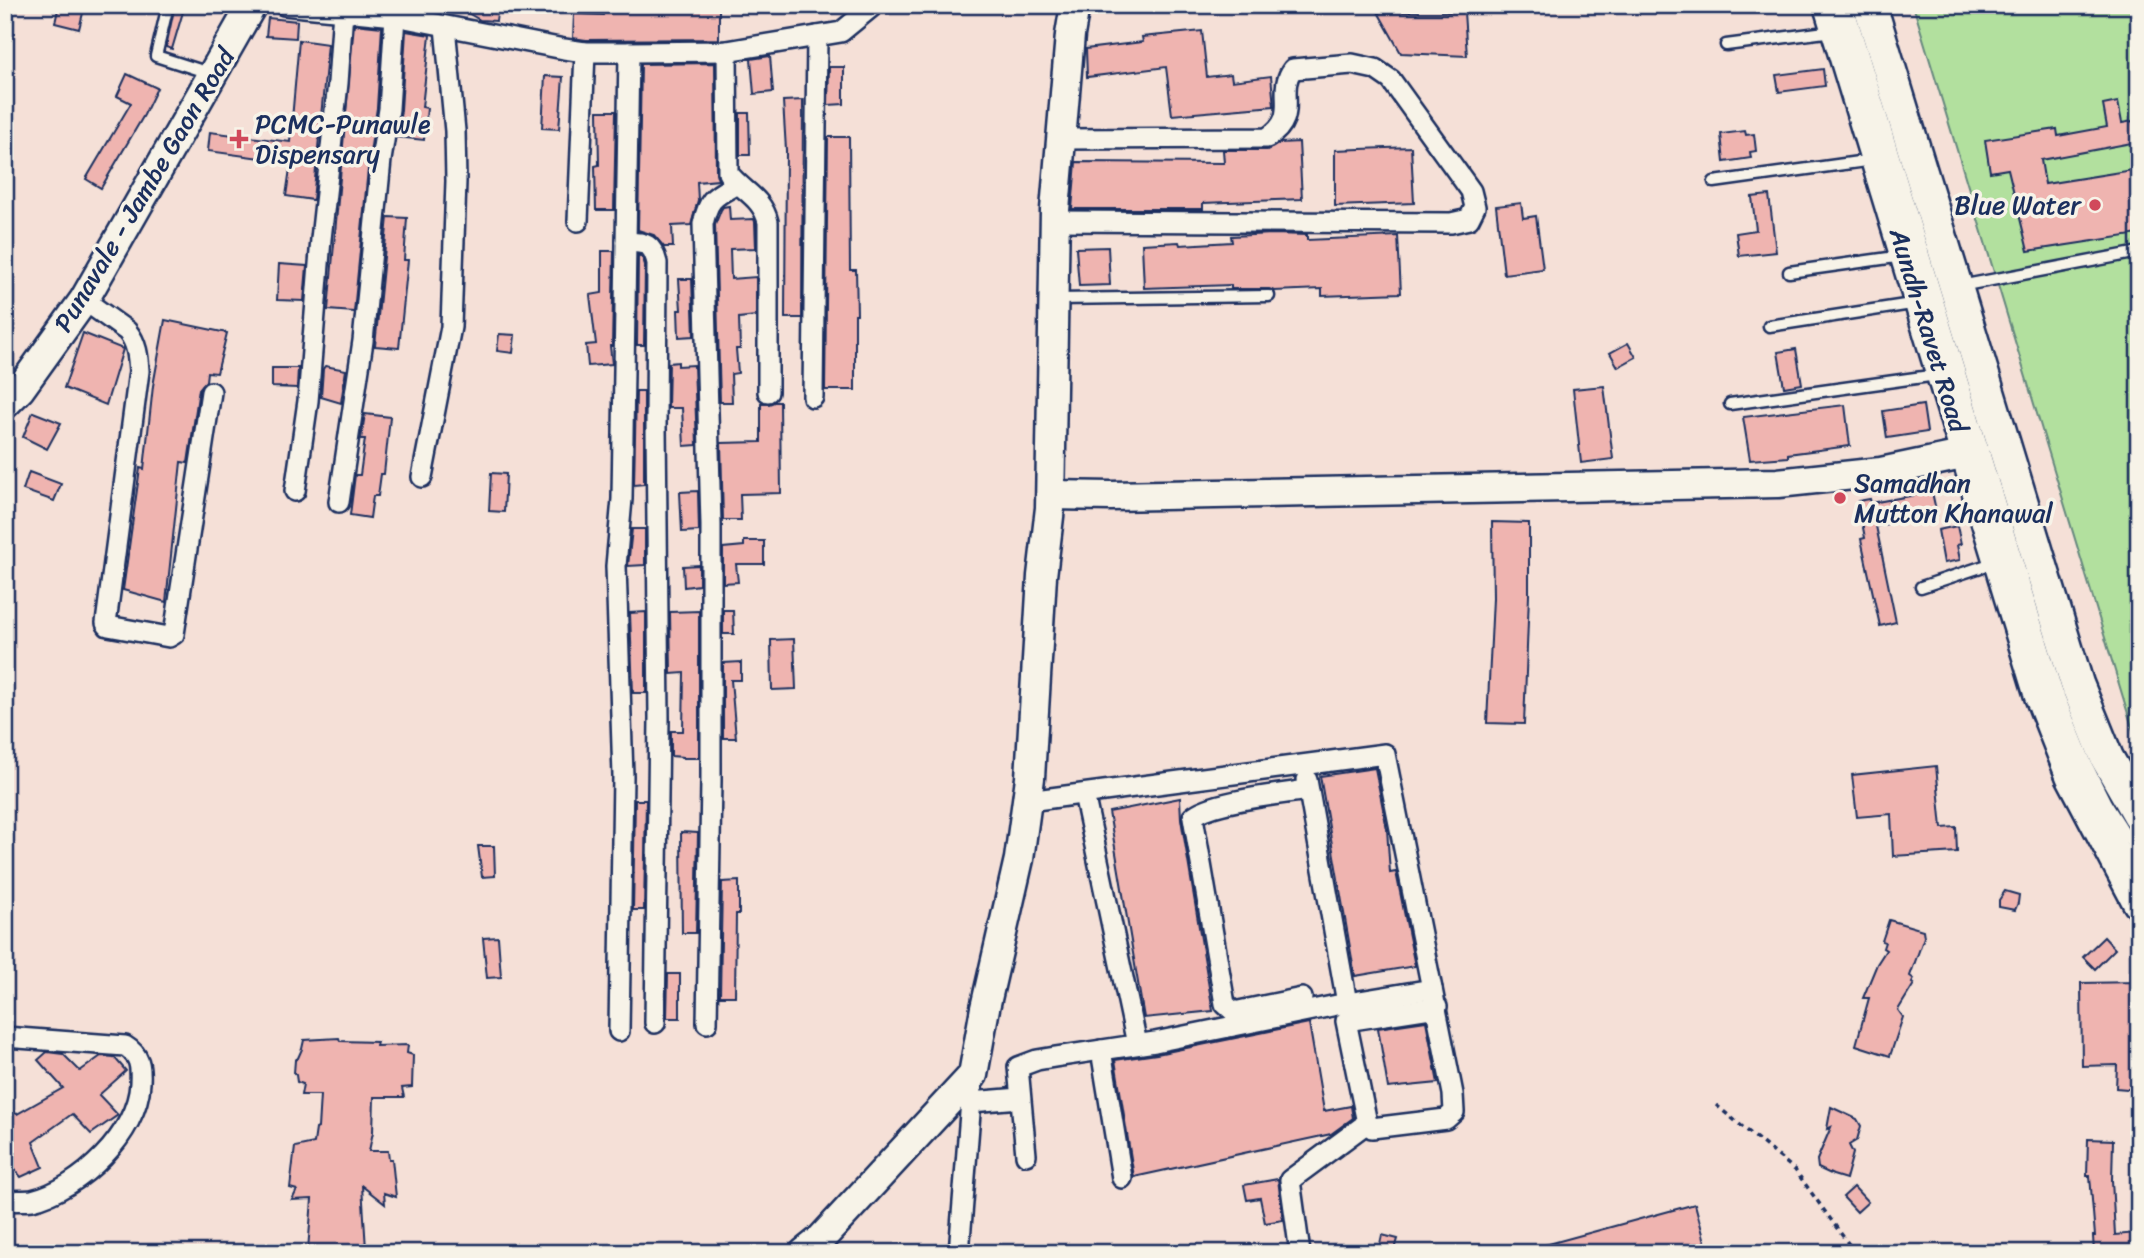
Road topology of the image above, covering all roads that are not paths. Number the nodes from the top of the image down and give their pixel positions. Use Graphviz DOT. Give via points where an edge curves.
graph roads {
  1 [pos="168,5"];
  2 [pos="252,5"];
  3 [pos="284,5"];
  4 [pos="874,5"];
  5 [pos="1076,5"];
  6 [pos="1870,5"];
  7 [pos="343,10"];
  8 [pos="1838,14"];
  9 [pos="395,16"];
  10 [pos="445,27"];
  11 [pos="817,36"];
  12 [pos="1726,45"];
  13 [pos="727,51"];
  14 [pos="586,52"];
  15 [pos="629,52"];
  16 [pos="213,75"];
  17 [pos="1060,139"];
  18 [pos="1877,160"];
  19 [pos="1714,182"];
  20 [pos="737,184"];
  21 [pos="578,221"];
  22 [pos="1054,221"];
  23 [pos="626,242"];
  24 [pos="2139,252"];
  25 [pos="1906,255"];
  26 [pos="1789,272"];
  27 [pos="1956,287"];
  28 [pos="1269,296"];
  29 [pos="1053,299"];
  30 [pos="84,300"];
  31 [pos="1921,302"];
  32 [pos="1769,326"];
  33 [pos="1942,374"];
  34 [pos="10,392"];
  35 [pos="211,392"];
  36 [pos="768,392"];
  37 [pos="813,397"];
  38 [pos="1730,404"];
  39 [pos="1967,454"];
  40 [pos="422,477"];
  41 [pos="295,491"];
  42 [pos="1051,495"];
  43 [pos="339,502"];
  44 [pos="2000,561"];
  45 [pos="1921,587"];
  46 [pos="1304,763"];
  47 [pos="1308,790"];
  48 [pos="1084,794"];
  49 [pos="1028,801"];
  50 [pos="2132,803"];
  51 [pos="2139,855"];
  52 [pos="2139,902"];
  53 [pos="1345,996"];
  54 [pos="1435,998"];
  55 [pos="655,1023"];
  56 [pos="707,1023"];
  57 [pos="619,1031"];
  58 [pos="5,1037"];
  59 [pos="1137,1044"];
  60 [pos="1101,1050"];
  61 [pos="972,1088"];
  62 [pos="1020,1098"];
  63 [pos="1367,1123"];
  64 [pos="1026,1155"];
  65 [pos="1122,1178"];
  66 [pos="5,1201"];
  67 [pos="804,1253"];
  68 [pos="959,1253"];
  69 [pos="1300,1253"];
  1 -- 16 [label="lane" via="156,56"];
  2 -- 16 [label="street, Punavale - Jambe Gaon Road"];
  3 -- 7 [label="street"];
  4 -- 11 [label="street" via="841,32"];
  5 -- 17 [label="street"];
  6 -- 27 [label="main road, Aundh-Ravet Road"];
  7 -- 9 [label="street"];
  7 -- 41 [label="street" via="308,401"];
  8 -- 12 [label="lane"];
  8 -- 18 [label="main road, Aundh-Ravet Road"];
  8 -- 51 [label="lane" via="2057,691 2106,803"];
  9 -- 10 [label="street"];
  9 -- 43 [label="street" via="363,341"];
  10 -- 14 [label="street"];
  10 -- 40 [label="street" via="456,169 451,327"];
  11 -- 13 [label="street"];
  11 -- 37 [label="street"];
  13 -- 15 [label="street"];
  13 -- 20 [label="street" via="727,164"];
  14 -- 15 [label="street"];
  14 -- 21 [label="street"];
  15 -- 23 [label="street"];
  16 -- 30 [label="street, Punavale - Jambe Gaon Road"];
  17 -- 22 [label="street"];
  17 -- 22 [label="street" via="1267,138 1279,130 1287,112 1286,77 1293,69 1352,64 1375,69 1391,80 1471,191 1475,207 1469,219 1451,223"];
  18 -- 19 [label="lane"];
  18 -- 25 [label="main road, Aundh-Ravet Road"];
  20 -- 36 [label="street" via="760,202 768,222"];
  20 -- 56 [label="street" via="712,199 704,224 711,525"];
  22 -- 29 [label="street"];
  23 -- 55 [label="street" via="650,246 657,263"];
  23 -- 57 [label="street" via="622,499 616,566 623,776"];
  24 -- 27 [label="lane"];
  25 -- 26 [label="lane"];
  25 -- 31 [label="main road, Aundh-Ravet Road"];
  27 -- 50 [label="main road, Aundh-Ravet Road" via="2077,684"];
  28 -- 29 [label="lane"];
  29 -- 42 [label="street"];
  30 -- 34 [label="street, Punavale - Jambe Gaon Road"];
  30 -- 35 [label="street" via="132,337 139,371 108,626 169,637 174,634"];
  31 -- 32 [label="lane"];
  31 -- 33 [label="main road, Aundh-Ravet Road"];
  33 -- 38 [label="lane"];
  33 -- 39 [label="main road, Aundh-Ravet Road"];
  39 -- 42 [label="street" via="1881,472 1777,483"];
  39 -- 44 [label="main road, Aundh-Ravet Road"];
  42 -- 49 [label="street"];
  44 -- 45 [label="lane"];
  44 -- 52 [label="main road, Aundh-Ravet Road" via="2041,696 2072,775"];
  46 -- 47 [label="street"];
  46 -- 48 [label="street"];
  46 -- 54 [label="street" via="1385,754"];
  47 -- 53 [label="street"];
  47 -- 53 [label="street" via="1218,805 1193,817 1225,1004 1234,1012"];
  48 -- 49 [label="street"];
  48 -- 59 [label="street"];
  49 -- 61 [label="street"];
  53 -- 54 [label="street"];
  53 -- 59 [label="street"];
  54 -- 63 [label="street" via="1346,1021"];
  54 -- 63 [label="street" via="1454,1112 1446,1119 1381,1128"];
  58 -- 66 [label="street" via="125,1046 139,1061 140,1079 134,1113 111,1149 55,1191 32,1200"];
  59 -- 60 [label="street"];
  60 -- 62 [label="street" via="1018,1067"];
  60 -- 65 [label="street"];
  61 -- 62 [label="street"];
  61 -- 67 [label="street"];
  61 -- 68 [label="street"];
  62 -- 64 [label="street"];
  63 -- 69 [label="street" via="1290,1180"];
}
